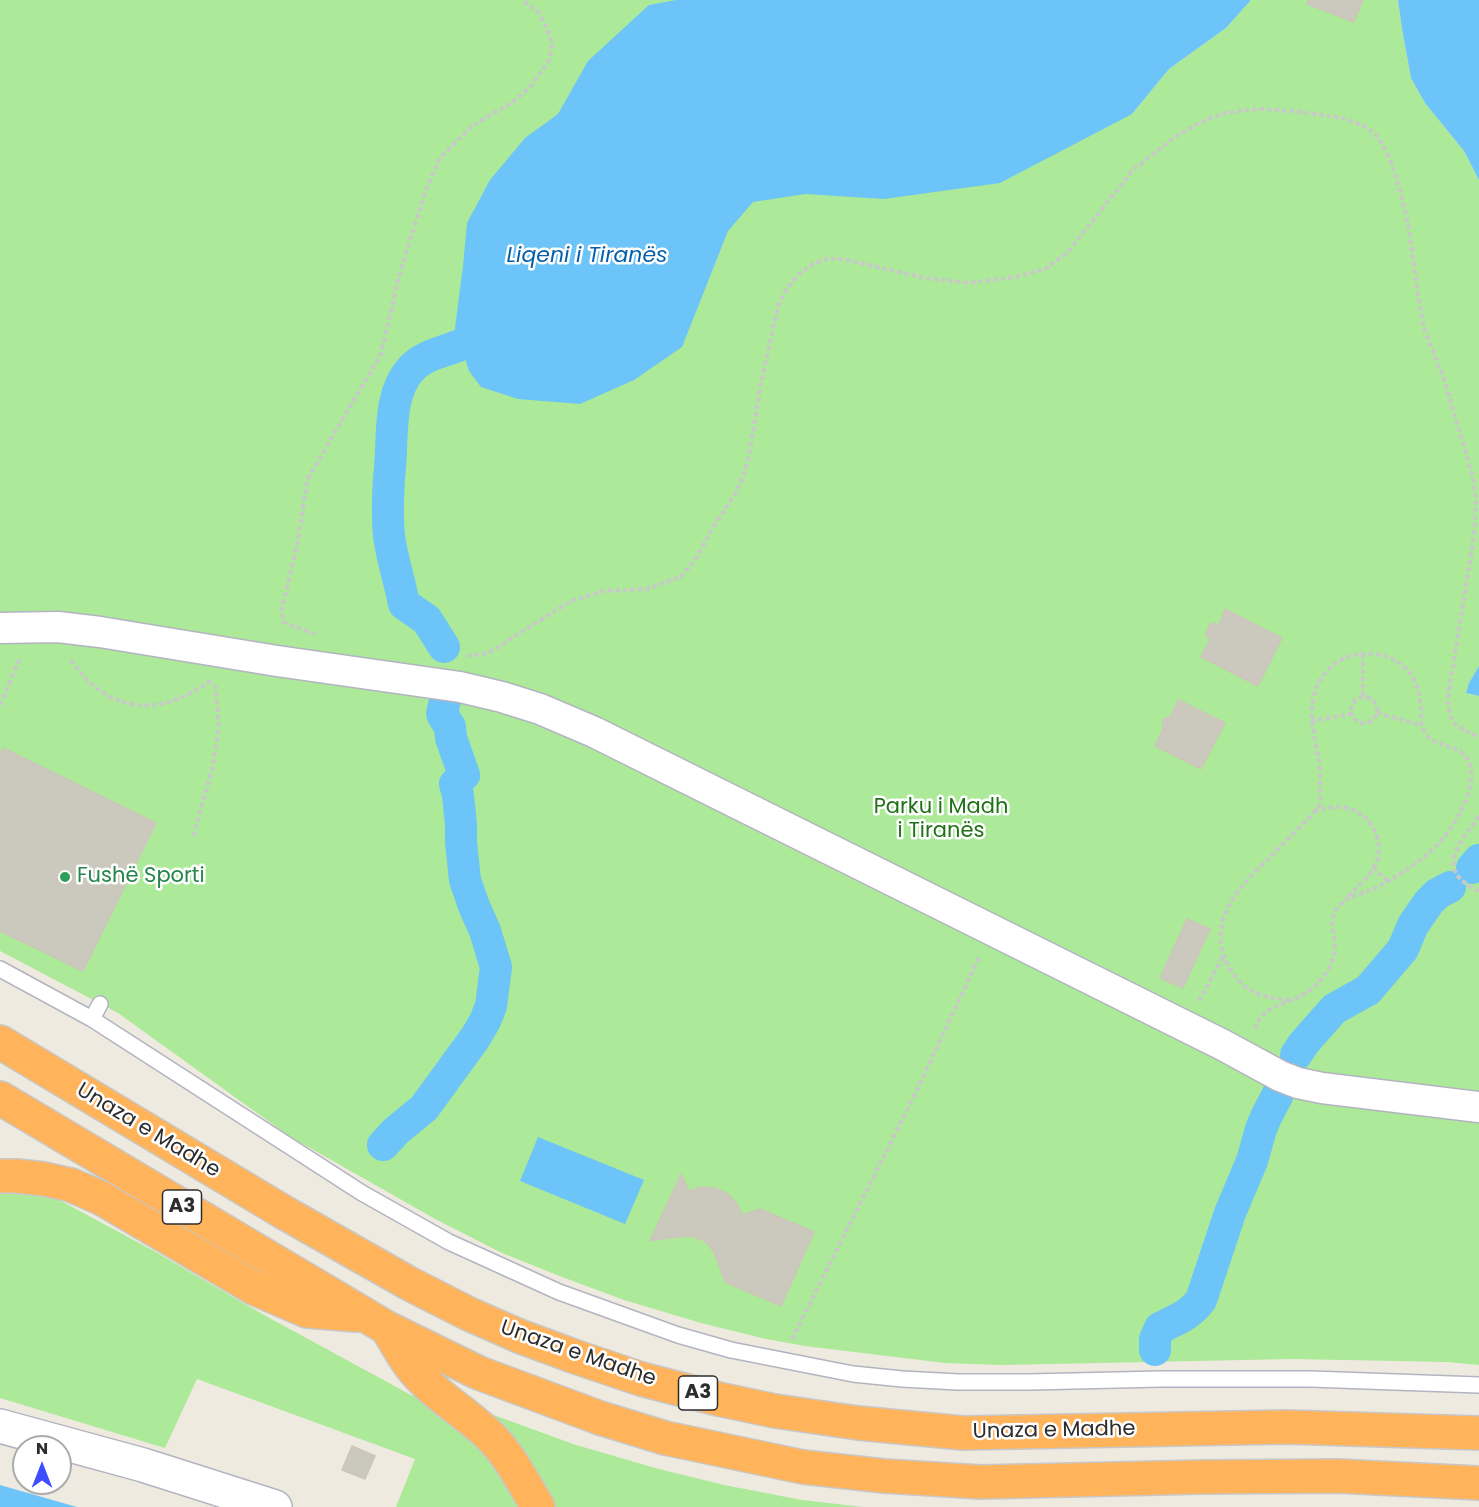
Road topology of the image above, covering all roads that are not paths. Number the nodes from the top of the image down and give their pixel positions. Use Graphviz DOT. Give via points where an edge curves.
graph roads {
  1 [pos="0,628"];
  2 [pos="0,969"];
  3 [pos="100,1004"];
  4 [pos="92,1019"];
  5 [pos="0,1042"];
  6 [pos="0,1098"];
  7 [pos="1479,1107"];
  8 [pos="0,1176"];
  9 [pos="375,1322"];
  10 [pos="1479,1385"];
  11 [pos="0,1425"];
  12 [pos="1479,1433"];
  13 [pos="1479,1483"];
  14 [pos="275,1507"];
  15 [pos="538,1507"];
  1 -- 7 [label="street" via="100,632 460,687 540,709 594,732 1281,1076 1322,1088"];
  2 -- 4 [label="lane"];
  3 -- 4 [label="lane"];
  4 -- 10 [label="lane" via="362,1193 449,1242 559,1292 731,1350 853,1374 958,1382 1311,1379"];
  5 -- 12 [label="highway, Unaza e Madhe / A3" via="340,1245 469,1314 573,1356 718,1399 858,1423 963,1432 1286,1427"];
  6 -- 9 [label="highway, A3"];
  8 -- 9 [label="highway" via="71,1185 101,1198 254,1288 307,1311"];
  9 -- 13 [label="highway, A3" via="479,1373 600,1418 665,1438 803,1467 981,1482 1337,1476"];
  9 -- 15 [label="highway" via="413,1369 494,1440"];
  11 -- 14 [label="street"];
}
